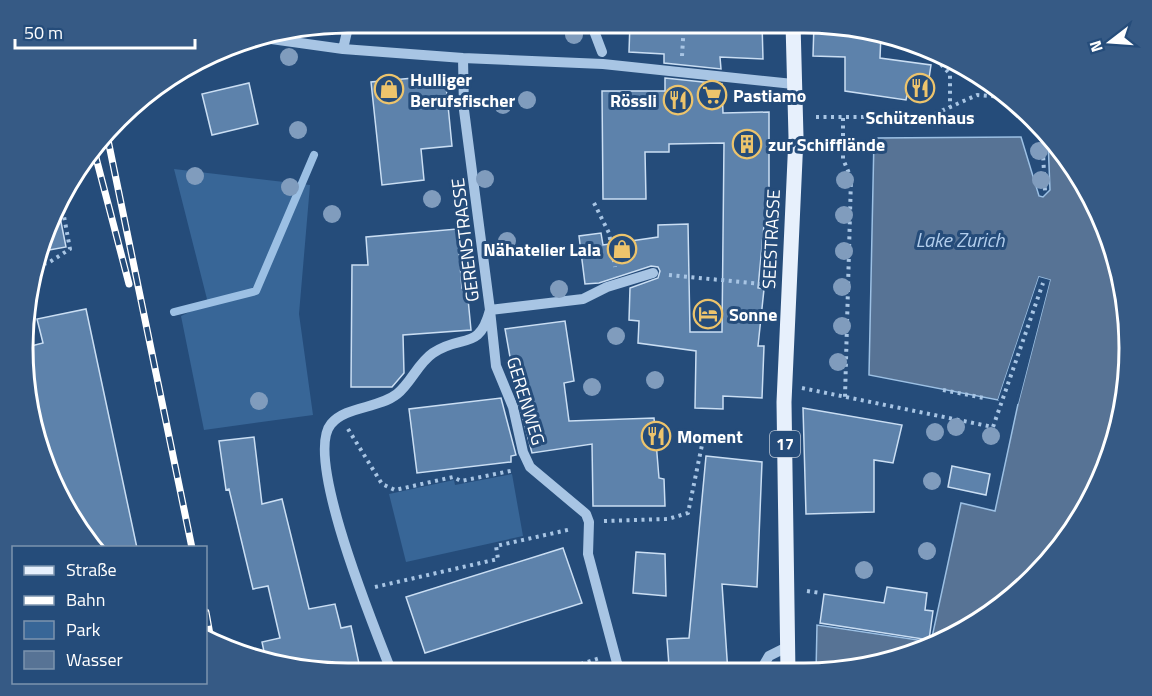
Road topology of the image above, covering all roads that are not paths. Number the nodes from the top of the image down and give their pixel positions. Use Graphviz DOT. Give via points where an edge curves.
graph roads {
  1 [pos="347,33"];
  2 [pos="595,33"];
  3 [pos="793,33"];
  4 [pos="279,41"];
  5 [pos="343,49"];
  6 [pos="602,52"];
  7 [pos="463,58"];
  8 [pos="793,84"];
  9 [pos="653,273"];
  10 [pos="490,310"];
  11 [pos="787,647"];
  12 [pos="388,663"];
  13 [pos="618,663"];
  14 [pos="765,663"];
  15 [pos="788,663"];
  1 -- 5 [label="street"];
  2 -- 6 [label="street"];
  3 -- 8 [label="main road, SEESTRASSE / 17"];
  4 -- 5 [label="street"];
  5 -- 7 [label="street"];
  7 -- 8 [label="street" via="603,64"];
  7 -- 10 [label="street, GERENSTRASSE" via="464,110"];
  8 -- 11 [label="main road, SEESTRASSE / 17" via="795,137 784,402"];
  9 -- 10 [label="street" via="583,299"];
  10 -- 12 [label="street, GERENSTRASSE" via="485,329 474,339 444,345 430,355 398,393 379,404 341,415 329,425 322,452 329,488 360,591"];
  10 -- 13 [label="street, GERENWEG" via="496,366 513,407 530,467 580,507 589,522 588,554"];
  11 -- 14 [label="street" via="769,656"];
  11 -- 15 [label="main road, SEESTRASSE / 17"];
}
